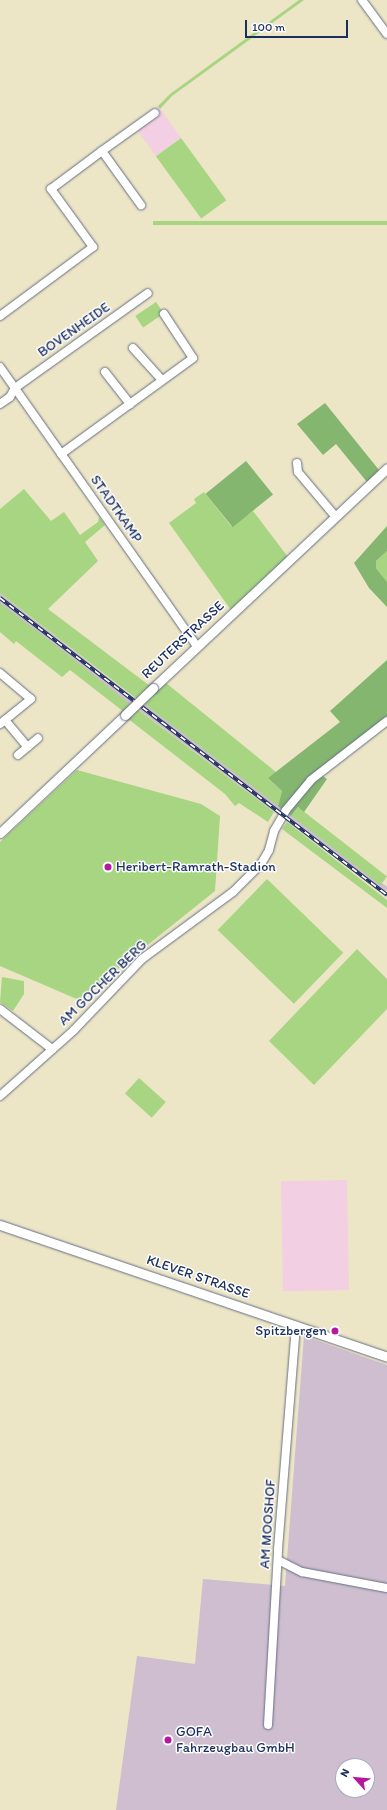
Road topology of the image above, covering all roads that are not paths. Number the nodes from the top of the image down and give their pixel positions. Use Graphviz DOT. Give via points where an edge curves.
graph roads {
  1 [pos="362,0"];
  2 [pos="387,34"];
  3 [pos="155,113"];
  4 [pos="102,151"];
  5 [pos="141,205"];
  6 [pos="148,293"];
  7 [pos="164,314"];
  8 [pos="0,316"];
  9 [pos="133,348"];
  10 [pos="0,367"];
  11 [pos="105,372"];
  12 [pos="162,380"];
  13 [pos="15,388"];
  14 [pos="0,404"];
  15 [pos="130,404"];
  16 [pos="61,454"];
  17 [pos="297,463"];
  18 [pos="387,468"];
  19 [pos="335,516"];
  20 [pos="197,646"];
  21 [pos="0,673"];
  22 [pos="387,721"];
  23 [pos="3,722"];
  24 [pos="38,738"];
  25 [pos="28,747"];
  26 [pos="18,755"];
  27 [pos="0,833"];
  28 [pos="0,1009"];
  29 [pos="52,1049"];
  30 [pos="0,1096"];
  31 [pos="0,1225"];
  32 [pos="296,1326"];
  33 [pos="387,1357"];
  34 [pos="278,1560"];
  35 [pos="387,1588"];
  36 [pos="268,1725"];
  1 -- 2 [label="street"];
  3 -- 4 [label="street"];
  4 -- 5 [label="street"];
  4 -- 8 [label="street" via="51,189 93,247"];
  6 -- 13 [label="street, BOVENHEIDE"];
  7 -- 12 [label="street" via="193,358"];
  9 -- 12 [label="street"];
  10 -- 13 [label="street, STADTKAMP"];
  11 -- 15 [label="street"];
  12 -- 15 [label="street"];
  13 -- 14 [label="street" via="10,397"];
  13 -- 16 [label="street, STADTKAMP"];
  15 -- 16 [label="street"];
  16 -- 20 [label="street, STADTKAMP"];
  17 -- 19 [label="street" via="298,472"];
  18 -- 19 [label="street, REUTERSTRASSE"];
  19 -- 20 [label="street, REUTERSTRASSE"];
  20 -- 27 [label="street, REUTERSTRASSE, bridge"];
  21 -- 23 [label="street" via="31,699"];
  22 -- 29 [label="street, AM GOCHER BERG" via="311,780 286,810 274,831 269,850 261,864 233,892 142,959"];
  23 -- 25 [label="street"];
  24 -- 25 [label="street"];
  25 -- 26 [label="street"];
  28 -- 29 [label="street"];
  29 -- 30 [label="street, AM GOCHER BERG"];
  31 -- 32 [label="street, KLEVER STRASSE"];
  32 -- 33 [label="street, KLEVER STRASSE"];
  32 -- 34 [label="street, AM MOOSHOF"];
  34 -- 35 [label="street" via="302,1572"];
  34 -- 36 [label="street, AM MOOSHOF"];
}
